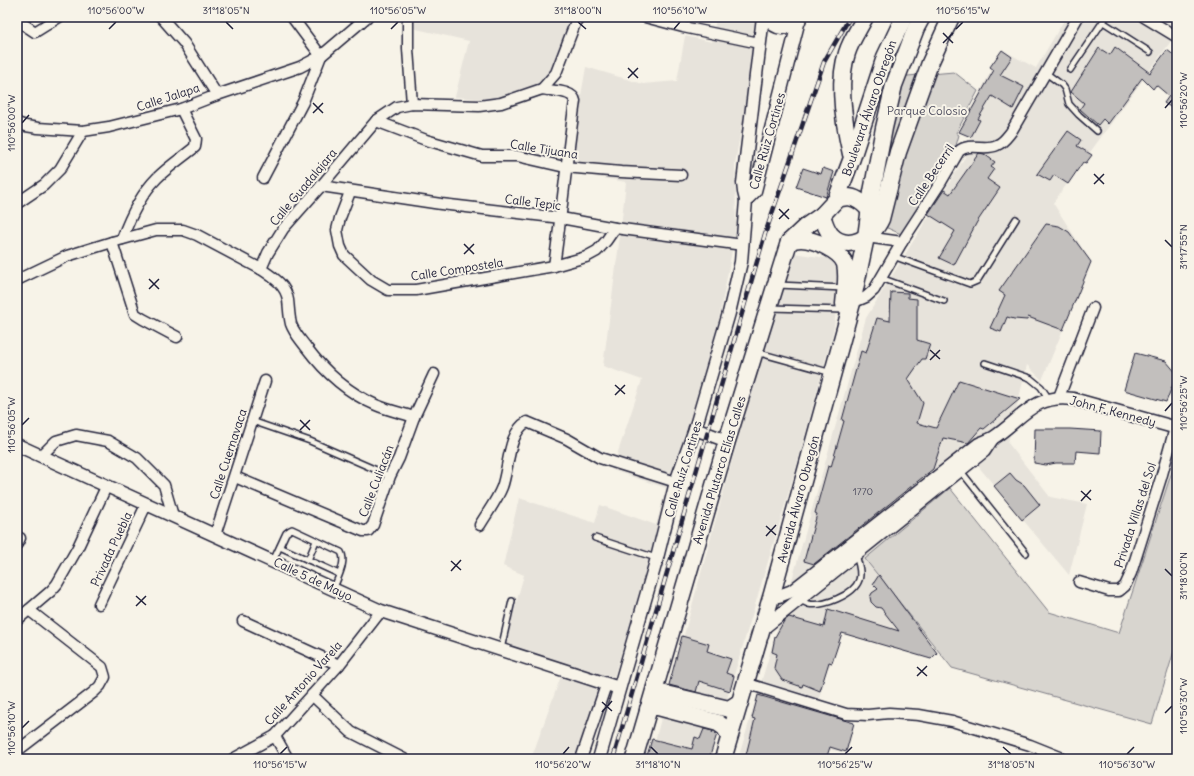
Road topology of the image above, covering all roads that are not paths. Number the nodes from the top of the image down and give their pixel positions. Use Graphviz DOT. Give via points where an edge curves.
graph roads {
  1 [pos="59,17"];
  2 [pos="161,17"];
  3 [pos="292,17"];
  4 [pos="367,17"];
  5 [pos="408,17"];
  6 [pos="579,17"];
  7 [pos="645,17"];
  8 [pos="765,17"];
  9 [pos="865,17"];
  10 [pos="904,17"];
  11 [pos="922,17"];
  12 [pos="951,17"];
  13 [pos="1078,17"];
  14 [pos="1144,17"];
  15 [pos="799,18"];
  16 [pos="1105,19"];
  17 [pos="17,20"];
  18 [pos="1177,37"];
  19 [pos="760,43"];
  20 [pos="1150,52"];
  21 [pos="321,56"];
  22 [pos="1070,70"];
  23 [pos="1046,73"];
  24 [pos="542,89"];
  25 [pos="218,95"];
  26 [pos="412,104"];
  27 [pos="181,109"];
  28 [pos="17,123"];
  29 [pos="380,123"];
  30 [pos="1097,130"];
  31 [pos="83,131"];
  32 [pos="852,158"];
  33 [pos="565,167"];
  34 [pos="682,175"];
  35 [pos="263,178"];
  36 [pos="321,186"];
  37 [pos="350,192"];
  38 [pos="746,200"];
  39 [pos="836,200"];
  40 [pos="19,202"];
  41 [pos="870,212"];
  42 [pos="822,215"];
  43 [pos="561,218"];
  44 [pos="1016,219"];
  45 [pos="615,228"];
  46 [pos="866,237"];
  47 [pos="117,240"];
  48 [pos="789,242"];
  49 [pos="902,242"];
  50 [pos="743,245"];
  51 [pos="893,256"];
  52 [pos="554,266"];
  53 [pos="261,269"];
  54 [pos="881,278"];
  55 [pos="17,280"];
  56 [pos="775,285"];
  57 [pos="845,288"];
  58 [pos="944,301"];
  59 [pos="848,306"];
  60 [pos="768,308"];
  61 [pos="1093,308"];
  62 [pos="177,337"];
  63 [pos="755,351"];
  64 [pos="985,363"];
  65 [pos="832,373"];
  66 [pos="434,374"];
  67 [pos="265,381"];
  68 [pos="1054,398"];
  69 [pos="414,417"];
  70 [pos="252,421"];
  71 [pos="1176,428"];
  72 [pos="695,429"];
  73 [pos="727,441"];
  74 [pos="17,445"];
  75 [pos="41,456"];
  76 [pos="957,467"];
  77 [pos="390,476"];
  78 [pos="234,477"];
  79 [pos="676,482"];
  80 [pos="106,487"];
  81 [pos="146,505"];
  82 [pos="172,516"];
  83 [pos="480,525"];
  84 [pos="215,535"];
  85 [pos="595,538"];
  86 [pos="316,541"];
  87 [pos="280,547"];
  88 [pos="1026,553"];
  89 [pos="856,555"];
  90 [pos="657,558"];
  91 [pos="308,560"];
  92 [pos="273,561"];
  93 [pos="339,574"];
  94 [pos="1079,582"];
  95 [pos="334,588"];
  96 [pos="772,594"];
  97 [pos="796,595"];
  98 [pos="512,601"];
  99 [pos="99,604"];
  100 [pos="29,610"];
  101 [pos="381,611"];
  102 [pos="18,619"];
  103 [pos="243,621"];
  104 [pos="761,630"];
  105 [pos="500,650"];
  106 [pos="339,665"];
  107 [pos="745,684"];
  108 [pos="606,685"];
  109 [pos="654,687"];
  110 [pos="619,688"];
  111 [pos="312,695"];
  112 [pos="740,702"];
  113 [pos="648,709"];
  114 [pos="274,736"];
  115 [pos="729,736"];
  116 [pos="17,751"];
  117 [pos="1060,757"];
  118 [pos="233,759"];
  119 [pos="288,759"];
  120 [pos="404,759"];
  121 [pos="581,759"];
  122 [pos="599,759"];
  123 [pos="634,759"];
  124 [pos="723,759"];
  1 -- 17 [label="street" via="35,32"];
  2 -- 25 [label="street" via="184,43"];
  3 -- 21 [label="street"];
  4 -- 21 [label="street, Calle Jalapa"];
  5 -- 26 [label="street"];
  6 -- 24 [label="street, Calle Guadalajara" via="556,73"];
  7 -- 19 [label="street"];
  8 -- 15 [label="main road" via="774,25 783,28 790,26"];
  8 -- 19 [label="street, Calle Ruiz Cortines"];
  9 -- 32 [label="highway" via="850,46 844,68 843,99"];
  10 -- 32 [label="highway, Boulevard Álvaro Obregón" via="885,56"];
  11 -- 41 [label="highway, Boulevard Álvaro Obregón" via="894,85"];
  12 -- 46 [label="highway" via="937,46 898,152 881,219"];
  13 -- 23 [label="street, Calle Becerril"];
  14 -- 18 [label="street"];
  15 -- 38 [label="street, Calle Ruiz Cortines" via="755,191"];
  16 -- 20 [label="lane"];
  16 -- 22 [label="lane"];
  19 -- 38 [label="street, Calle Ruiz Cortines" via="743,183"];
  21 -- 25 [label="street, Calle Jalapa" via="283,74"];
  21 -- 35 [label="street" via="303,102"];
  23 -- 30 [label="lane" via="1065,89 1072,108"];
  23 -- 49 [label="street, Calle Becerril" via="1003,142 994,147 968,147 959,151"];
  24 -- 26 [label="street, Calle Guadalajara" via="501,104"];
  24 -- 33 [label="street" via="570,94 574,98"];
  25 -- 27 [label="street, Calle Jalapa"];
  26 -- 29 [label="street, Calle Guadalajara" via="397,107"];
  27 -- 31 [label="street, Calle Jalapa" via="116,126"];
  27 -- 47 [label="street" via="196,139 195,147 148,188"];
  28 -- 31 [label="street, Calle Jalapa" via="32,127"];
  29 -- 33 [label="street, Calle Tijuana" via="475,154 489,157 526,157"];
  29 -- 36 [label="street, Calle Guadalajara"];
  31 -- 40 [label="street" via="60,169 44,185"];
  32 -- 39 [label="highway, Boulevard Álvaro Obregón"];
  33 -- 34 [label="street, Calle Tijuana"];
  33 -- 43 [label="street"];
  36 -- 37 [label="street, Calle Tepic"];
  36 -- 53 [label="street, Calle Guadalajara" via="283,228"];
  37 -- 43 [label="street, Calle Tepic"];
  37 -- 52 [label="street, Calle Compostela" via="340,218 340,246 344,255 371,280 388,290 416,290"];
  38 -- 50 [label="street, Calle Ruíz Cortines"];
  39 -- 41 [label="highway" via="844,197 854,198"];
  39 -- 42 [label="highway, Avenida Plutarco Elías Calles"];
  41 -- 46 [label="highway, Boulevard Álvaro Obregón"];
  42 -- 46 [label="highway" via="830,233 840,241 852,242"];
  42 -- 48 [label="highway, Avenida Plutarco Elías Calles"];
  43 -- 45 [label="street, Calle Tepic"];
  43 -- 52 [label="street"];
  44 -- 51 [label="lane" via="974,283 970,284"];
  45 -- 50 [label="street, Calle Tepic"];
  45 -- 52 [label="street, Calle Compostela" via="597,251 586,257"];
  46 -- 49 [label="street"];
  46 -- 59 [label="highway, Avenida Álvaro Obregón"];
  47 -- 53 [label="street" via="156,230 183,230 198,235"];
  47 -- 55 [label="street" via="67,256"];
  47 -- 62 [label="street" via="136,314"];
  48 -- 56 [label="highway, Avenida Plutarco Elías Calles"];
  48 -- 57 [label="highway" via="809,240 828,247 839,255 845,265"];
  49 -- 51 [label="street"];
  50 -- 72 [label="street, Calle Ruíz Cortines" via="731,306"];
  51 -- 54 [label="street"];
  53 -- 69 [label="street" via="285,290 292,325 311,354 327,371 360,397"];
  54 -- 58 [label="lane"];
  54 -- 59 [label="street" via="871,294"];
  56 -- 57 [label="lane"];
  56 -- 60 [label="highway, Avenida Plutarco Elías Calles"];
  57 -- 59 [label="highway"];
  59 -- 60 [label="lane"];
  59 -- 65 [label="highway, Avenida Álvaro Obregón" via="843,336"];
  60 -- 63 [label="highway, Avenida Plutarco Elías Calles"];
  61 -- 68 [label="street"];
  63 -- 65 [label="lane"];
  63 -- 73 [label="highway, Avenida Plutarco Elías Calles"];
  64 -- 68 [label="lane" via="1030,378"];
  65 -- 96 [label="highway, Avenida Álvaro Obregón"];
  66 -- 69 [label="street, Calle Culiacán"];
  67 -- 70 [label="street, Calle Cuernavaca"];
  68 -- 71 [label="street, John F. Kennedy" via="1080,401"];
  68 -- 76 [label="street" via="1033,407 992,439 984,451"];
  69 -- 77 [label="street, Calle Culiacán"];
  70 -- 77 [label="lane" via="310,441"];
  70 -- 78 [label="street, Calle Cuernavaca"];
  71 -- 94 [label="street, Privada Villas del Sol" via="1125,586 1119,591 1109,591"];
  72 -- 73 [label="street"];
  72 -- 79 [label="street, Calle Ruíz Cortines"];
  73 -- 109 [label="highway, Avenida Plutarco Elías Calles"];
  74 -- 75 [label="street, Calle 5 de Mayo"];
  75 -- 80 [label="street, Calle 5 de Mayo"];
  75 -- 82 [label="street" via="56,441 76,435 108,441 137,458 164,485"];
  76 -- 88 [label="lane"];
  76 -- 89 [label="street"];
  76 -- 97 [label="street"];
  77 -- 78 [label="street, Calle Culiacán" via="373,524 368,531"];
  78 -- 84 [label="street, Calle Cuernavaca"];
  79 -- 83 [label="street" via="600,458 567,439 527,422 516,433 502,487"];
  79 -- 90 [label="street, Calle Ruíz Cortines"];
  80 -- 81 [label="street, Calle 5 de Mayo"];
  80 -- 100 [label="street" via="77,549 57,584"];
  81 -- 82 [label="street, Calle 5 de Mayo"];
  81 -- 99 [label="street, Privada Puebla"];
  82 -- 84 [label="street, Calle 5 de Mayo"];
  84 -- 92 [label="street, Calle 5 de Mayo"];
  85 -- 90 [label="lane"];
  86 -- 87 [label="lane" via="292,529 286,533"];
  86 -- 91 [label="lane"];
  86 -- 93 [label="lane" via="341,552 343,562"];
  87 -- 91 [label="lane"];
  87 -- 92 [label="lane"];
  89 -- 97 [label="street"];
  89 -- 97 [label="lane" via="860,579 854,589 845,595 826,603 808,604"];
  90 -- 110 [label="street, Calle Ruíz Cortines"];
  91 -- 93 [label="lane"];
  92 -- 95 [label="street, Calle 5 de Mayo"];
  93 -- 95 [label="lane"];
  95 -- 101 [label="street, Calle 5 de Mayo"];
  96 -- 97 [label="street"];
  96 -- 104 [label="highway, Avenida Álvaro Obregón"];
  97 -- 104 [label="street"];
  98 -- 105 [label="lane"];
  100 -- 102 [label="street"];
  100 -- 116 [label="street" via="102,667 105,677 94,692"];
  101 -- 105 [label="street, Calle 5 de Mayo"];
  101 -- 106 [label="street, Calle Antonio Varela"];
  103 -- 106 [label="street"];
  104 -- 107 [label="highway, Avenida Álvaro Obregón"];
  105 -- 108 [label="street, Calle 5 de Mayo"];
  106 -- 111 [label="street, Calle Antonio Varela"];
  107 -- 112 [label="highway, Avenida Álvaro Obregón"];
  107 -- 117 [label="street" via="846,714 889,713 952,721"];
  108 -- 110 [label="street, Calle 5 de Mayo"];
  108 -- 121 [label="street"];
  109 -- 112 [label="highway" via="662,693 729,709"];
  109 -- 113 [label="highway, Avenida Plutarco Elías Calles"];
  110 -- 122 [label="street, Calle Ruíz Cortines"];
  111 -- 114 [label="street, Calle Antonio Varela"];
  111 -- 120 [label="street" via="351,732"];
  112 -- 115 [label="highway, Avenida Álvaro Obregón"];
  113 -- 115 [label="highway" via="658,707 718,723 725,728"];
  113 -- 123 [label="highway, Avenida Plutarco Elías Calles"];
  114 -- 118 [label="street, Calle Antonio Varela"];
  114 -- 119 [label="street"];
  115 -- 124 [label="highway, Avenida Álvaro Obregón"];
}
